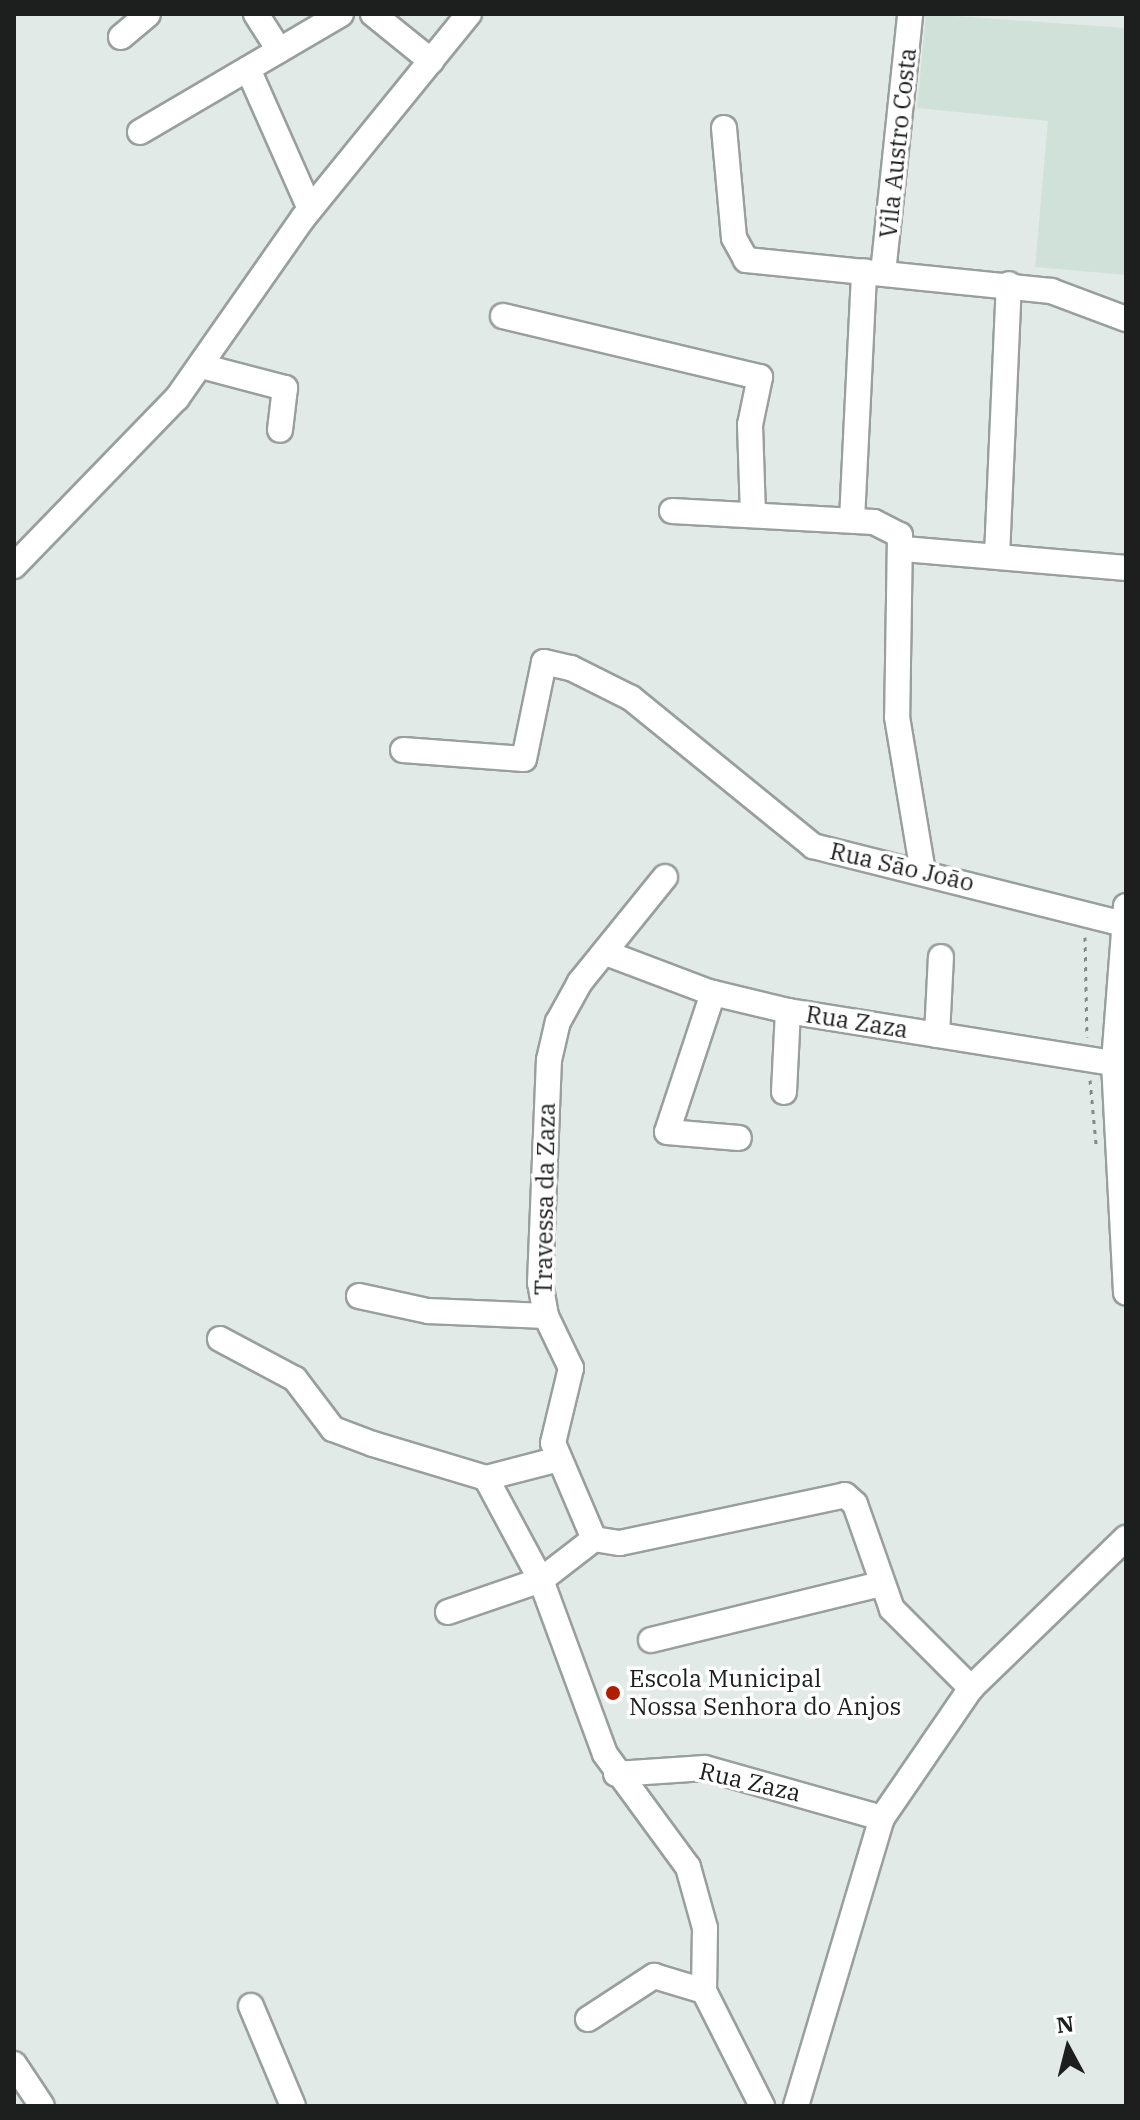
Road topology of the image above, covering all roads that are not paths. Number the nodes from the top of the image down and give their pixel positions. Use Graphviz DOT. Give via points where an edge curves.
graph roads {
  1 [pos="148,14"];
  2 [pos="256,14"];
  3 [pos="341,14"];
  4 [pos="373,14"];
  5 [pos="469,14"];
  6 [pos="910,14"];
  7 [pos="121,37"];
  8 [pos="279,50"];
  9 [pos="431,61"];
  10 [pos="248,69"];
  11 [pos="724,128"];
  12 [pos="140,132"];
  13 [pos="310,209"];
  14 [pos="874,272"];
  15 [pos="1009,284"];
  16 [pos="503,316"];
  17 [pos="1126,319"];
  18 [pos="201,366"];
  19 [pos="280,430"];
  20 [pos="672,511"];
  21 [pos="753,515"];
  22 [pos="852,520"];
  23 [pos="904,549"];
  24 [pos="997,556"];
  25 [pos="14,566"];
  26 [pos="1126,568"];
  27 [pos="403,750"];
  28 [pos="923,872"];
  29 [pos="665,877"];
  30 [pos="1125,915"];
  31 [pos="606,953"];
  32 [pos="941,957"];
  33 [pos="713,993"];
  34 [pos="1122,1000"];
  35 [pos="788,1011"];
  36 [pos="937,1035"];
  37 [pos="1114,1063"];
  38 [pos="784,1092"];
  39 [pos="739,1138"];
  40 [pos="1126,1293"];
  41 [pos="359,1296"];
  42 [pos="546,1316"];
  43 [pos="220,1339"];
  44 [pos="555,1460"];
  45 [pos="486,1478"];
  46 [pos="1126,1538"];
  47 [pos="594,1539"];
  48 [pos="541,1580"];
  49 [pos="880,1584"];
  50 [pos="448,1612"];
  51 [pos="651,1640"];
  52 [pos="971,1688"];
  53 [pos="616,1774"];
  54 [pos="882,1818"];
  55 [pos="704,1991"];
  56 [pos="251,2006"];
  57 [pos="588,2019"];
  58 [pos="16,2070"];
  59 [pos="42,2106"];
  60 [pos="293,2106"];
  61 [pos="762,2106"];
  62 [pos="796,2106"];
  1 -- 7 [label="street"];
  2 -- 8 [label="street"];
  3 -- 8 [label="street"];
  4 -- 9 [label="street"];
  5 -- 9 [label="street"];
  6 -- 14 [label="street, Vila Austro Costa"];
  8 -- 10 [label="street"];
  9 -- 13 [label="street"];
  10 -- 12 [label="street"];
  10 -- 13 [label="street"];
  11 -- 14 [label="street" via="742,257"];
  13 -- 18 [label="street"];
  14 -- 15 [label="street"];
  14 -- 22 [label="street, Vila Austro Costa"];
  15 -- 17 [label="street" via="1061,294"];
  15 -- 24 [label="street"];
  16 -- 21 [label="street" via="760,377 750,425"];
  18 -- 19 [label="street" via="285,388"];
  18 -- 25 [label="street"];
  20 -- 21 [label="street"];
  21 -- 22 [label="street"];
  22 -- 23 [label="street" via="891,526"];
  23 -- 24 [label="street"];
  23 -- 28 [label="street" via="894,618 897,717"];
  24 -- 26 [label="street"];
  27 -- 28 [label="street, Rua São João" via="524,759 544,662 631,698 795,836 844,859"];
  28 -- 30 [label="street, Rua São João"];
  29 -- 31 [label="street, Travessa da Zaza"];
  30 -- 34 [label="street"];
  31 -- 33 [label="street, Rua Zaza"];
  31 -- 42 [label="street, Travessa da Zaza" via="570,999 549,1060 540,1253"];
  32 -- 36 [label="street"];
  33 -- 35 [label="street, Rua Zaza"];
  33 -- 39 [label="street" via="667,1132"];
  34 -- 37 [label="street"];
  35 -- 36 [label="street, Rua Zaza"];
  35 -- 38 [label="street"];
  36 -- 37 [label="street, Rua Zaza"];
  37 -- 40 [label="street"];
  41 -- 42 [label="street" via="428,1311"];
  42 -- 44 [label="street, Travessa da Zaza" via="571,1368 553,1423"];
  43 -- 45 [label="street" via="295,1379 333,1429"];
  44 -- 45 [label="street"];
  44 -- 47 [label="street, Travessa da Zaza"];
  45 -- 48 [label="street"];
  46 -- 52 [label="street"];
  47 -- 48 [label="street"];
  47 -- 49 [label="street" via="620,1543 845,1495 860,1515"];
  48 -- 50 [label="street"];
  48 -- 53 [label="street"];
  49 -- 51 [label="street"];
  49 -- 52 [label="street" via="903,1625"];
  52 -- 54 [label="street"];
  53 -- 54 [label="street, Rua Zaza" via="705,1768"];
  53 -- 55 [label="street" via="665,1829 696,1886 706,1946"];
  54 -- 62 [label="street"];
  55 -- 57 [label="street" via="654,1976"];
  55 -- 61 [label="street"];
  56 -- 60 [label="street"];
  58 -- 59 [label="street"];
}
